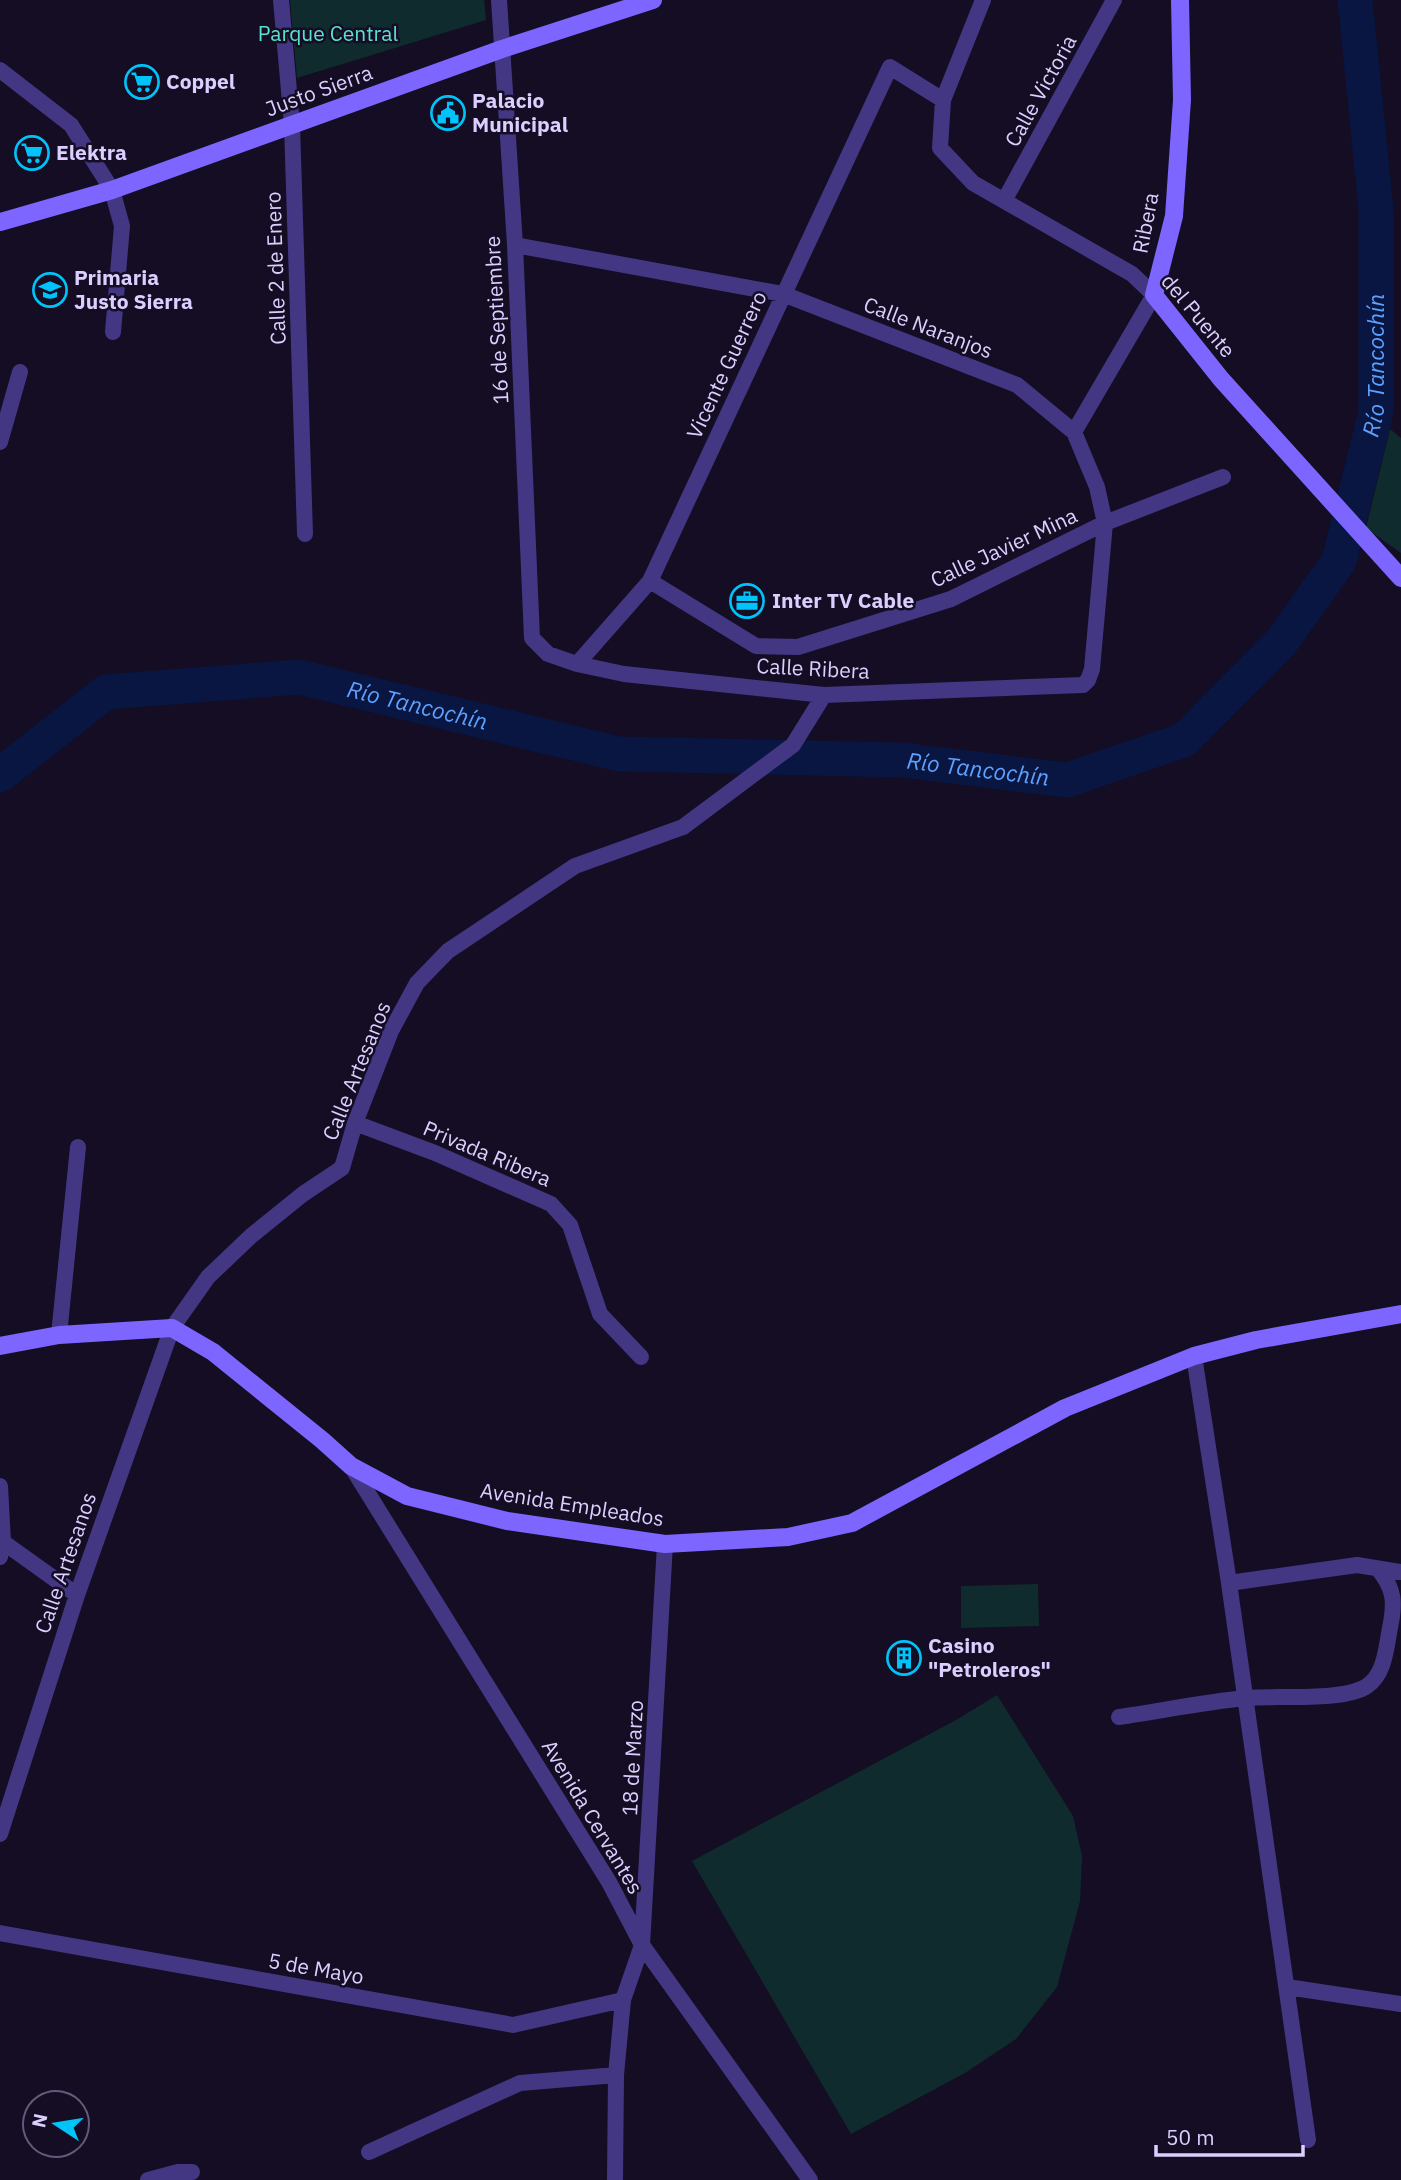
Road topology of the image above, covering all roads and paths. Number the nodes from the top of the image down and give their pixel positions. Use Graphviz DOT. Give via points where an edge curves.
graph roads {
  1 [pos="281,0"];
  2 [pos="499,0"];
  3 [pos="653,0"];
  4 [pos="983,0"];
  5 [pos="1114,0"];
  6 [pos="1180,0"];
  7 [pos="502,49"];
  8 [pos="0,70"];
  9 [pos="943,100"];
  10 [pos="292,125"];
  11 [pos="112,190"];
  12 [pos="1004,201"];
  13 [pos="0,222"];
  14 [pos="515,245"];
  15 [pos="783,294"];
  16 [pos="1154,295"];
  17 [pos="114,332"];
  18 [pos="20,372"];
  19 [pos="1074,432"];
  20 [pos="0,442"];
  21 [pos="1223,477"];
  22 [pos="1105,523"];
  23 [pos="305,534"];
  24 [pos="1401,578"];
  25 [pos="650,581"];
  26 [pos="532,638"];
  27 [pos="577,664"];
  28 [pos="1092,669"];
  29 [pos="824,695"];
  30 [pos="355,1123"];
  31 [pos="78,1147"];
  32 [pos="1401,1314"];
  33 [pos="172,1328"];
  34 [pos="59,1335"];
  35 [pos="0,1346"];
  36 [pos="1194,1356"];
  37 [pos="641,1357"];
  38 [pos="351,1466"];
  39 [pos="0,1486"];
  40 [pos="665,1544"];
  41 [pos="2,1550"];
  42 [pos="1378,1569"];
  43 [pos="1401,1573"];
  44 [pos="1230,1583"];
  45 [pos="76,1595"];
  46 [pos="1245,1698"];
  47 [pos="1119,1717"];
  48 [pos="0,1834"];
  49 [pos="0,1933"];
  50 [pos="642,1945"];
  51 [pos="1287,1987"];
  52 [pos="624,2000"];
  53 [pos="1401,2004"];
  54 [pos="616,2075"];
  55 [pos="1308,2140"];
  56 [pos="369,2152"];
  57 [pos="192,2172"];
  58 [pos="148,2180"];
  59 [pos="615,2180"];
  60 [pos="810,2180"];
  1 -- 10 [label="street, Calle 2 de Enero"];
  2 -- 7 [label="street, 16 de Septiembre"];
  3 -- 7 [label="street, Justo Sierra"];
  4 -- 9 [label="street, del Puente"];
  5 -- 12 [label="street, Calle Victoria"];
  6 -- 16 [label="street, Ribera" via="1182,100 1174,216"];
  7 -- 10 [label="street, Justo Sierra"];
  7 -- 14 [label="street, 16 de Septiembre"];
  8 -- 11 [label="street" via="71,125"];
  9 -- 12 [label="street, del Puente" via="940,148 972,183"];
  9 -- 15 [label="street, Vicente Guerrero" via="890,67"];
  10 -- 11 [label="street, Justo Sierra"];
  10 -- 23 [label="street, Calle 2 de Enero"];
  11 -- 13 [label="street, Justo Sierra"];
  11 -- 17 [label="street" via="122,226"];
  12 -- 16 [label="street, del Puente" via="1132,274"];
  14 -- 15 [label="street, Calle Naranjos"];
  14 -- 26 [label="street, 16 de Septiembre"];
  15 -- 19 [label="street, Calle Naranjos" via="1017,385"];
  15 -- 25 [label="street, Vicente Guerrero"];
  16 -- 19 [label="street, Ribera"];
  16 -- 24 [label="street, del Puente" via="1221,379"];
  18 -- 20 [label="street"];
  19 -- 22 [label="street, Calle Naranjos" via="1097,487"];
  21 -- 22 [label="street, Calle Javier Mina"];
  22 -- 25 [label="street, Calle Javier Mina" via="951,599 799,648 756,646"];
  22 -- 28 [label="street, Calle Naranjos"];
  25 -- 27 [label="street, Vicente Guerrero"];
  26 -- 27 [label="street, Calle Ribera" via="548,654"];
  27 -- 29 [label="street, Calle Ribera" via="624,674"];
  28 -- 29 [label="street, Calle Ribera" via="1083,685"];
  29 -- 30 [label="street, Calle Artesanos" via="793,745 683,827 575,866 448,951 417,984 391,1031"];
  30 -- 33 [label="street, Calle Artesanos" via="342,1168 251,1236 208,1277"];
  30 -- 37 [label="street, Privada Ribera" via="551,1204 570,1225 600,1314"];
  31 -- 34 [label="street"];
  32 -- 36 [label="street, Avenida Empleados"];
  33 -- 34 [label="street"];
  33 -- 38 [label="street, Avenida Empleados" via="213,1352"];
  33 -- 45 [label="street, Calle Artesanos"];
  34 -- 35 [label="street"];
  36 -- 40 [label="street, Avenida Empleados" via="1065,1408 852,1523 788,1537"];
  36 -- 44 [label="street"];
  38 -- 40 [label="street, Avenida Empleados" via="407,1496 507,1521"];
  38 -- 50 [label="street, Avenida Cervantes" via="609,1882"];
  39 -- 41 [label="street"];
  40 -- 50 [label="street, 18 de Marzo"];
  41 -- 45 [label="street"];
  42 -- 43 [label="street"];
  42 -- 44 [label="street" via="1357,1565"];
  42 -- 46 [label="street" via="1391,1584 1394,1609 1375,1679 1365,1688 1342,1694"];
  44 -- 46 [label="street"];
  45 -- 48 [label="street, Calle Artesanos"];
  46 -- 47 [label="street"];
  46 -- 51 [label="street"];
  49 -- 52 [label="street, 5 de Mayo" via="513,2025"];
  50 -- 52 [label="street, 18 de Marzo"];
  50 -- 60 [label="street, Avenida Cervantes"];
  51 -- 53 [label="street"];
  51 -- 55 [label="street"];
  52 -- 54 [label="street, 18 de Marzo"];
  54 -- 56 [label="street" via="520,2083"];
  54 -- 59 [label="street, 18 de Marzo"];
  57 -- 58 [label="street"];
}
